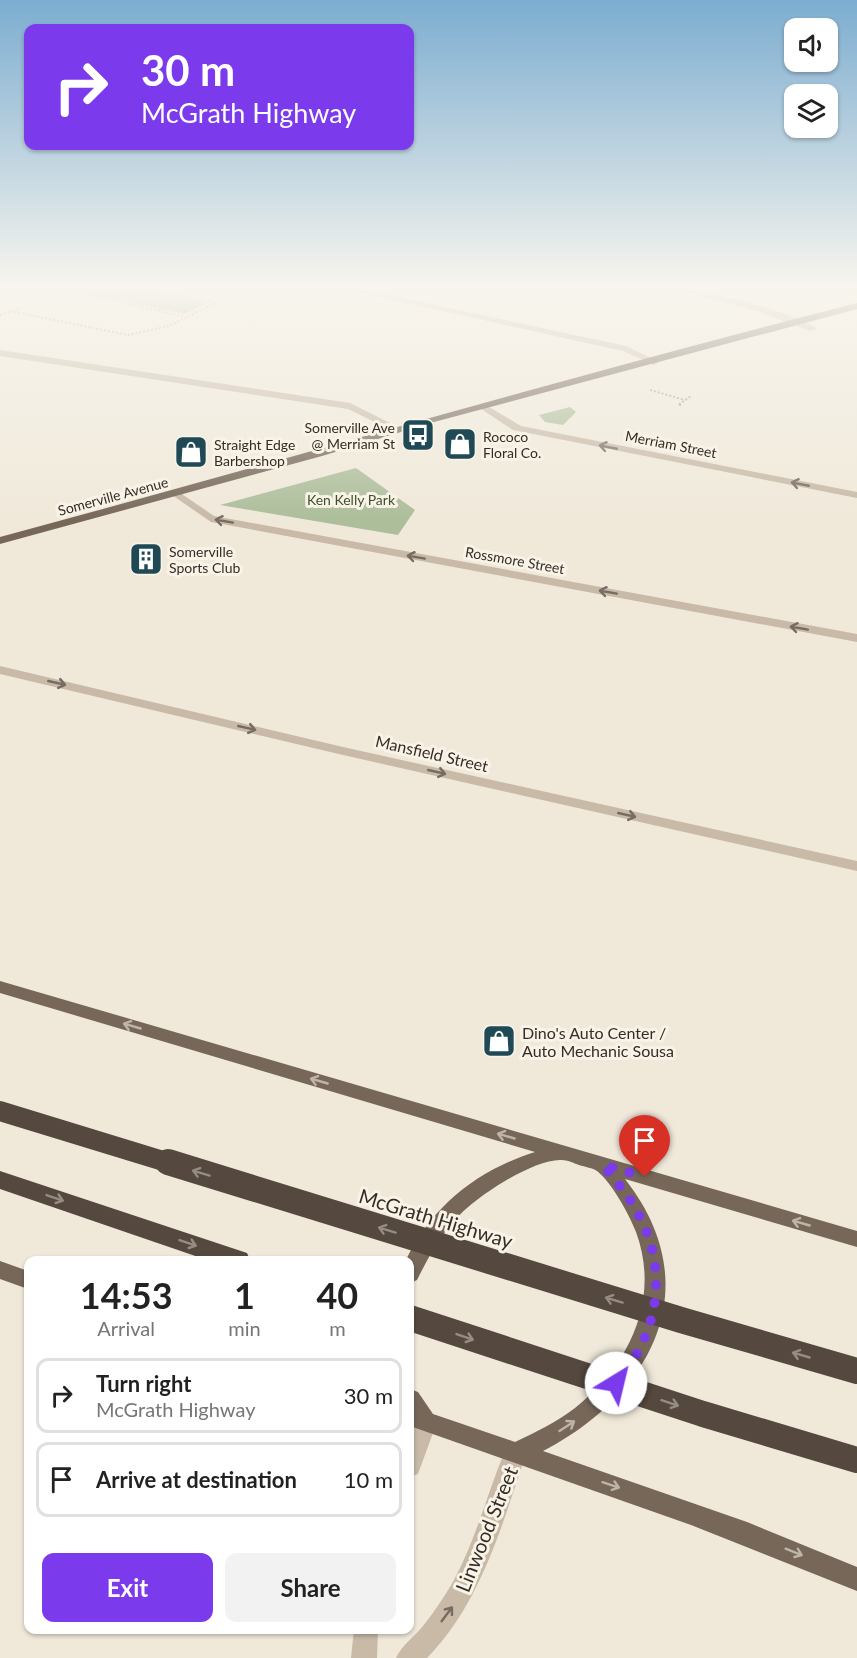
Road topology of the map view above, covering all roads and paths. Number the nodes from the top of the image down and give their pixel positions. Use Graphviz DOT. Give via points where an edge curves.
graph roads {
  1 [pos="82,365"];
  2 [pos="641,365"];
  3 [pos="645,388"];
  4 [pos="691,396"];
  5 [pos="685,400"];
  6 [pos="681,405"];
  7 [pos="484,407"];
  8 [pos="397,429"];
  9 [pos="176,493"];
  10 [pos="857,495"];
  11 [pos="0,541"];
  12 [pos="857,638"];
  13 [pos="0,670"];
  14 [pos="857,866"];
  15 [pos="0,987"];
  16 [pos="0,1111"];
  17 [pos="561,1152"];
  18 [pos="603,1165"];
  19 [pos="0,1180"];
  20 [pos="857,1239"];
  21 [pos="226,1256"];
  22 [pos="414,1265"];
  23 [pos="0,1270"];
  24 [pos="24,1279"];
  25 [pos="414,1319"];
  26 [pos="857,1371"];
  27 [pos="418,1419"];
  28 [pos="414,1442"];
  29 [pos="515,1454"];
  30 [pos="857,1460"];
  31 [pos="857,1579"];
  32 [pos="366,1634"];
  33 [pos="364,1658"];
  34 [pos="409,1658"];
  1 -- 8 [label="street" via="350,406"];
  2 -- 7 [label="main road, Somerville Avenue"];
  3 -- 5 [label="path"];
  4 -- 5 [label="path"];
  5 -- 6 [label="path"];
  7 -- 8 [label="main road, Somerville Avenue"];
  10 -- 7 [label="street, Merriam Street, one-way" via="529,431"];
  8 -- 9 [label="main road, Somerville Avenue"];
  9 -- 11 [label="main road, Somerville Avenue"];
  12 -- 9 [label="street, Rossmore Street, one-way" via="211,519"];
  13 -- 14 [label="street, Mansfield Street, one-way"];
  17 -- 15 [label="main road, one-way"];
  26 -- 16 [label="highway, McGrath Highway, one-way, bridge"];
  17 -- 18 [label="main road"];
  17 -- 22 [label="main road" via="517,1164 477,1187 441,1221"];
  20 -- 18 [label="main road, one-way"];
  29 -- 18 [label="main road, one-way" via="556,1433 606,1395 626,1372 652,1323 657,1280 652,1247 633,1204"];
  19 -- 21 [label="highway, one-way"];
  23 -- 24 [label="main road"];
  25 -- 30 [label="highway, one-way, bridge"];
  27 -- 28 [label="street"];
  27 -- 29 [label="main road"];
  29 -- 31 [label="main road, one-way" via="691,1512"];
  34 -- 29 [label="street, Linwood Street, one-way" via="437,1628 466,1586"];
  32 -- 33 [label="street"];
}
